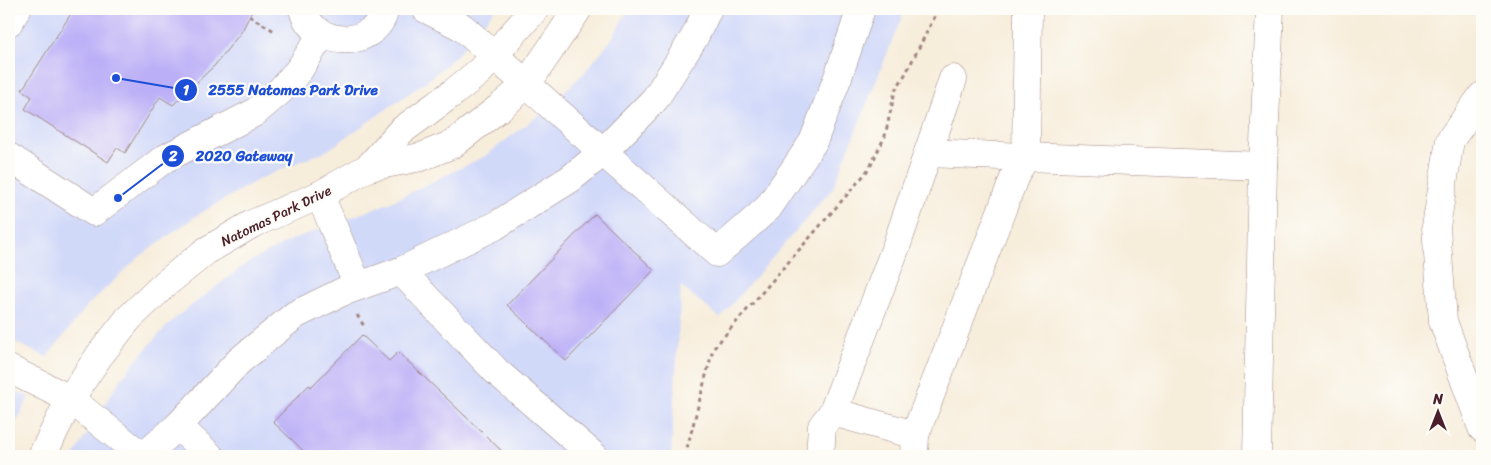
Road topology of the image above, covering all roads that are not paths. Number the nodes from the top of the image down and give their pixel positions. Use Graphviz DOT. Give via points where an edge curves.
graph roads {
  1 [pos="17,9"];
  2 [pos="303,9"];
  3 [pos="385,9"];
  4 [pos="426,9"];
  5 [pos="535,9"];
  6 [pos="578,9"];
  7 [pos="708,9"];
  8 [pos="861,9"];
  9 [pos="1028,9"];
  10 [pos="1270,9"];
  11 [pos="9,22"];
  12 [pos="322,34"];
  13 [pos="494,56"];
  14 [pos="953,80"];
  15 [pos="526,85"];
  16 [pos="1482,96"];
  17 [pos="602,153"];
  18 [pos="928,154"];
  19 [pos="9,157"];
  20 [pos="1026,157"];
  21 [pos="1263,166"];
  22 [pos="369,167"];
  23 [pos="320,195"];
  24 [pos="401,271"];
  25 [pos="358,286"];
  26 [pos="9,369"];
  27 [pos="70,399"];
  28 [pos="833,412"];
  29 [pos="178,426"];
  30 [pos="1482,428"];
  31 [pos="914,446"];
  32 [pos="42,456"];
  33 [pos="143,456"];
  34 [pos="210,456"];
  35 [pos="594,456"];
  36 [pos="820,456"];
  37 [pos="1257,456"];
  1 -- 11 [label="street"];
  2 -- 12 [label="street" via="311,26"];
  3 -- 12 [label="street" via="378,24 358,38 334,39"];
  4 -- 13 [label="street" via="462,28"];
  5 -- 13 [label="street, Natomas Park Drive"];
  6 -- 15 [label="street, Natomas Park Drive"];
  7 -- 17 [label="street" via="694,38 655,99"];
  8 -- 17 [label="street" via="813,142 768,208 717,253"];
  9 -- 20 [label="street"];
  10 -- 21 [label="street"];
  12 -- 19 [label="street" via="299,70 254,113 164,159 94,212"];
  13 -- 15 [label="street"];
  13 -- 22 [label="street, Natomas Park Drive" via="454,92 401,130"];
  14 -- 18 [label="street"];
  15 -- 17 [label="street"];
  15 -- 22 [label="street, Natomas Park Drive" via="453,144 421,156"];
  16 -- 30 [label="street" via="1450,140 1436,227 1444,321"];
  17 -- 24 [label="street" via="570,180 495,226"];
  18 -- 20 [label="street"];
  18 -- 28 [label="street"];
  20 -- 21 [label="street"];
  20 -- 31 [label="street" via="1016,172"];
  21 -- 37 [label="street"];
  22 -- 23 [label="street, Natomas Park Drive"];
  23 -- 25 [label="street"];
  23 -- 27 [label="street, Natomas Park Drive" via="252,224 206,251 165,284 129,318"];
  24 -- 25 [label="street"];
  24 -- 35 [label="street" via="496,371"];
  25 -- 29 [label="street" via="295,315 239,361"];
  26 -- 27 [label="street"];
  27 -- 32 [label="street, Natomas Park Drive"];
  27 -- 33 [label="street"];
  28 -- 31 [label="street"];
  28 -- 36 [label="street" via="822,426"];
  29 -- 33 [label="street"];
  29 -- 34 [label="street"];
}
